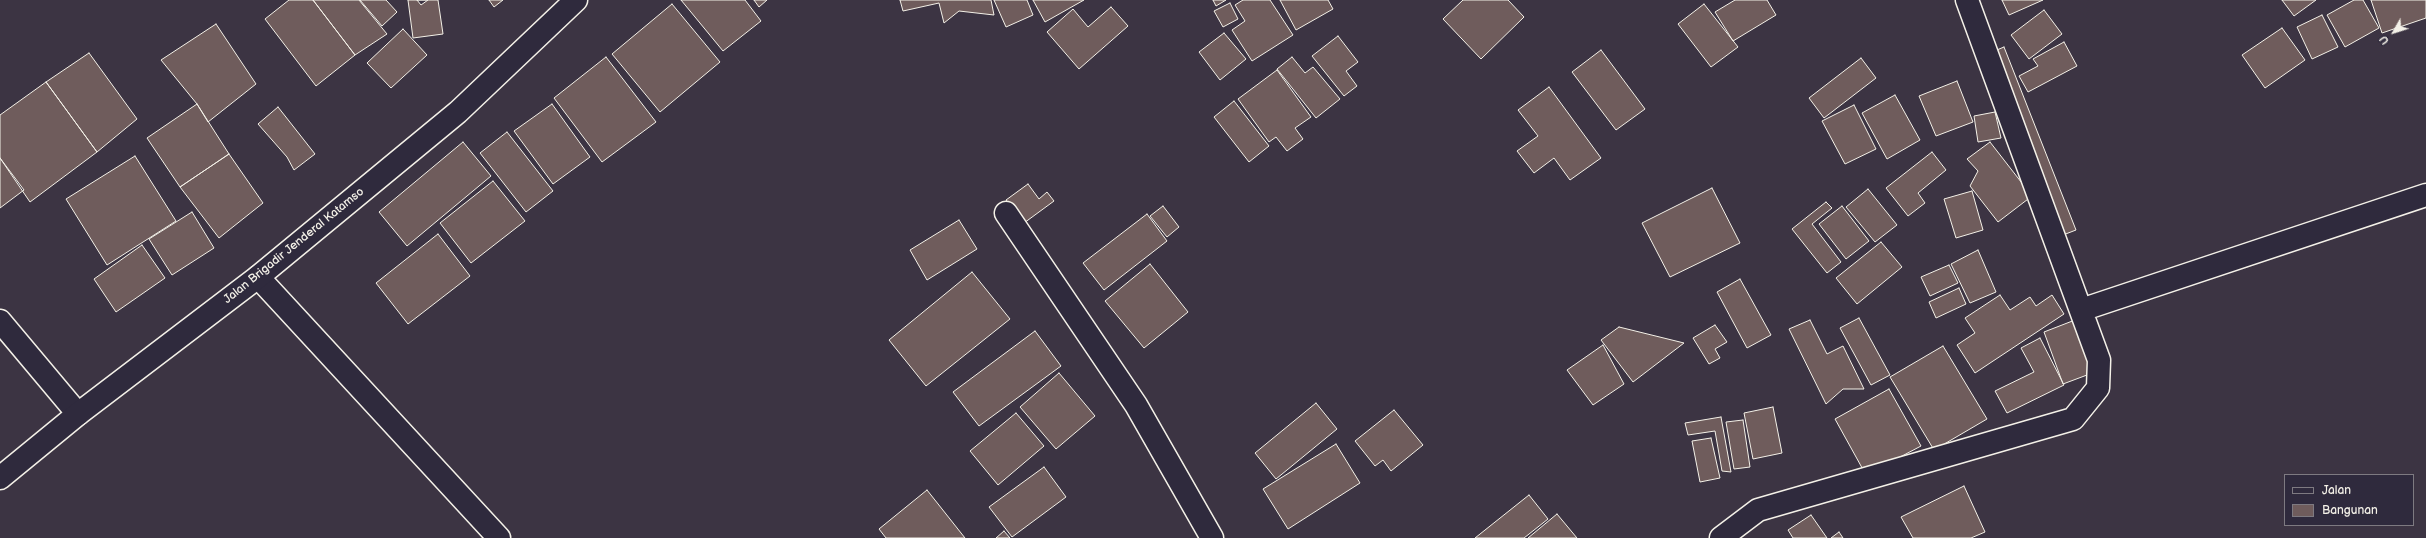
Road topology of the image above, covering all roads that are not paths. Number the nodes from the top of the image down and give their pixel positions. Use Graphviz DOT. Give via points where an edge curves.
graph roads {
  1 [pos="576,0"];
  2 [pos="1967,0"];
  3 [pos="2426,195"];
  4 [pos="1006,213"];
  5 [pos="258,277"];
  6 [pos="2081,310"];
  7 [pos="0,321"];
  8 [pos="78,414"];
  9 [pos="0,478"];
  10 [pos="499,538"];
  11 [pos="1212,538"];
  12 [pos="1721,538"];
  1 -- 5 [label="street, Jalan Brigadir Jenderal Katamso" via="458,112"];
  2 -- 6 [label="street"];
  3 -- 6 [label="street"];
  4 -- 11 [label="street" via="1136,405"];
  5 -- 8 [label="street, Jalan Brigadir Jenderal Katamso"];
  5 -- 10 [label="street"];
  6 -- 12 [label="street" via="2099,360 2098,388 2073,419 1758,510"];
  7 -- 8 [label="street"];
  8 -- 9 [label="street, Jalan Brigadir Jenderal Katamso"];
}
